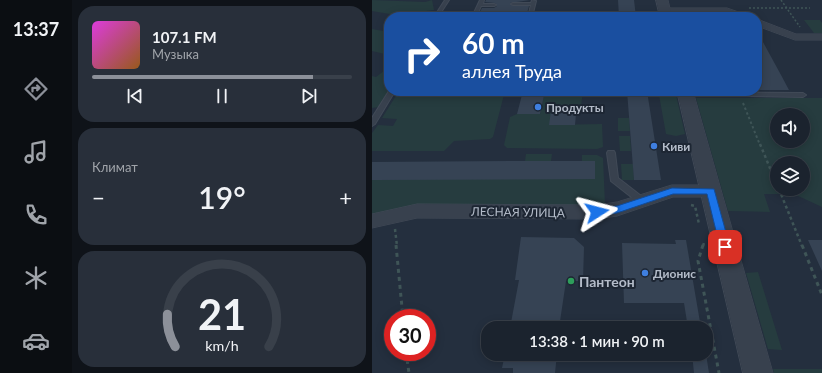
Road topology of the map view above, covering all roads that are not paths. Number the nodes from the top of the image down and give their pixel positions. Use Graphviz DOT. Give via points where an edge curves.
graph roads {
  1 [pos="447,0"];
  2 [pos="481,2"];
  3 [pos="534,2"];
  4 [pos="513,4"];
  5 [pos="494,5"];
  6 [pos="664,9"];
  7 [pos="439,12"];
  8 [pos="476,12"];
  9 [pos="531,12"];
  10 [pos="736,12"];
  11 [pos="762,24"];
  12 [pos="822,37"];
  13 [pos="762,95"];
  14 [pos="802,95"];
  15 [pos="389,96"];
  16 [pos="687,96"];
  17 [pos="372,124"];
  18 [pos="611,153"];
  19 [pos="711,191"];
  20 [pos="642,201"];
  21 [pos="372,220"];
  22 [pos="758,373"];
  1 -- 7 [label="lane"];
  2 -- 5 [label="lane"];
  2 -- 8 [label="lane"];
  3 -- 4 [label="lane"];
  3 -- 9 [label="lane"];
  6 -- 10 [label="street"];
  11 -- 12 [label="street" via="795,37"];
  13 -- 14 [label="lane"];
  15 -- 17 [label="lane"];
  16 -- 19 [label="street"];
  18 -- 20 [label="lane" via="614,180"];
  19 -- 20 [label="street, ЛЕСНАЯ УЛИЦА" via="672,191"];
  19 -- 22 [label="street"];
  20 -- 21 [label="street, ЛЕСНАЯ УЛИЦА" via="597,212 417,211"];
}
